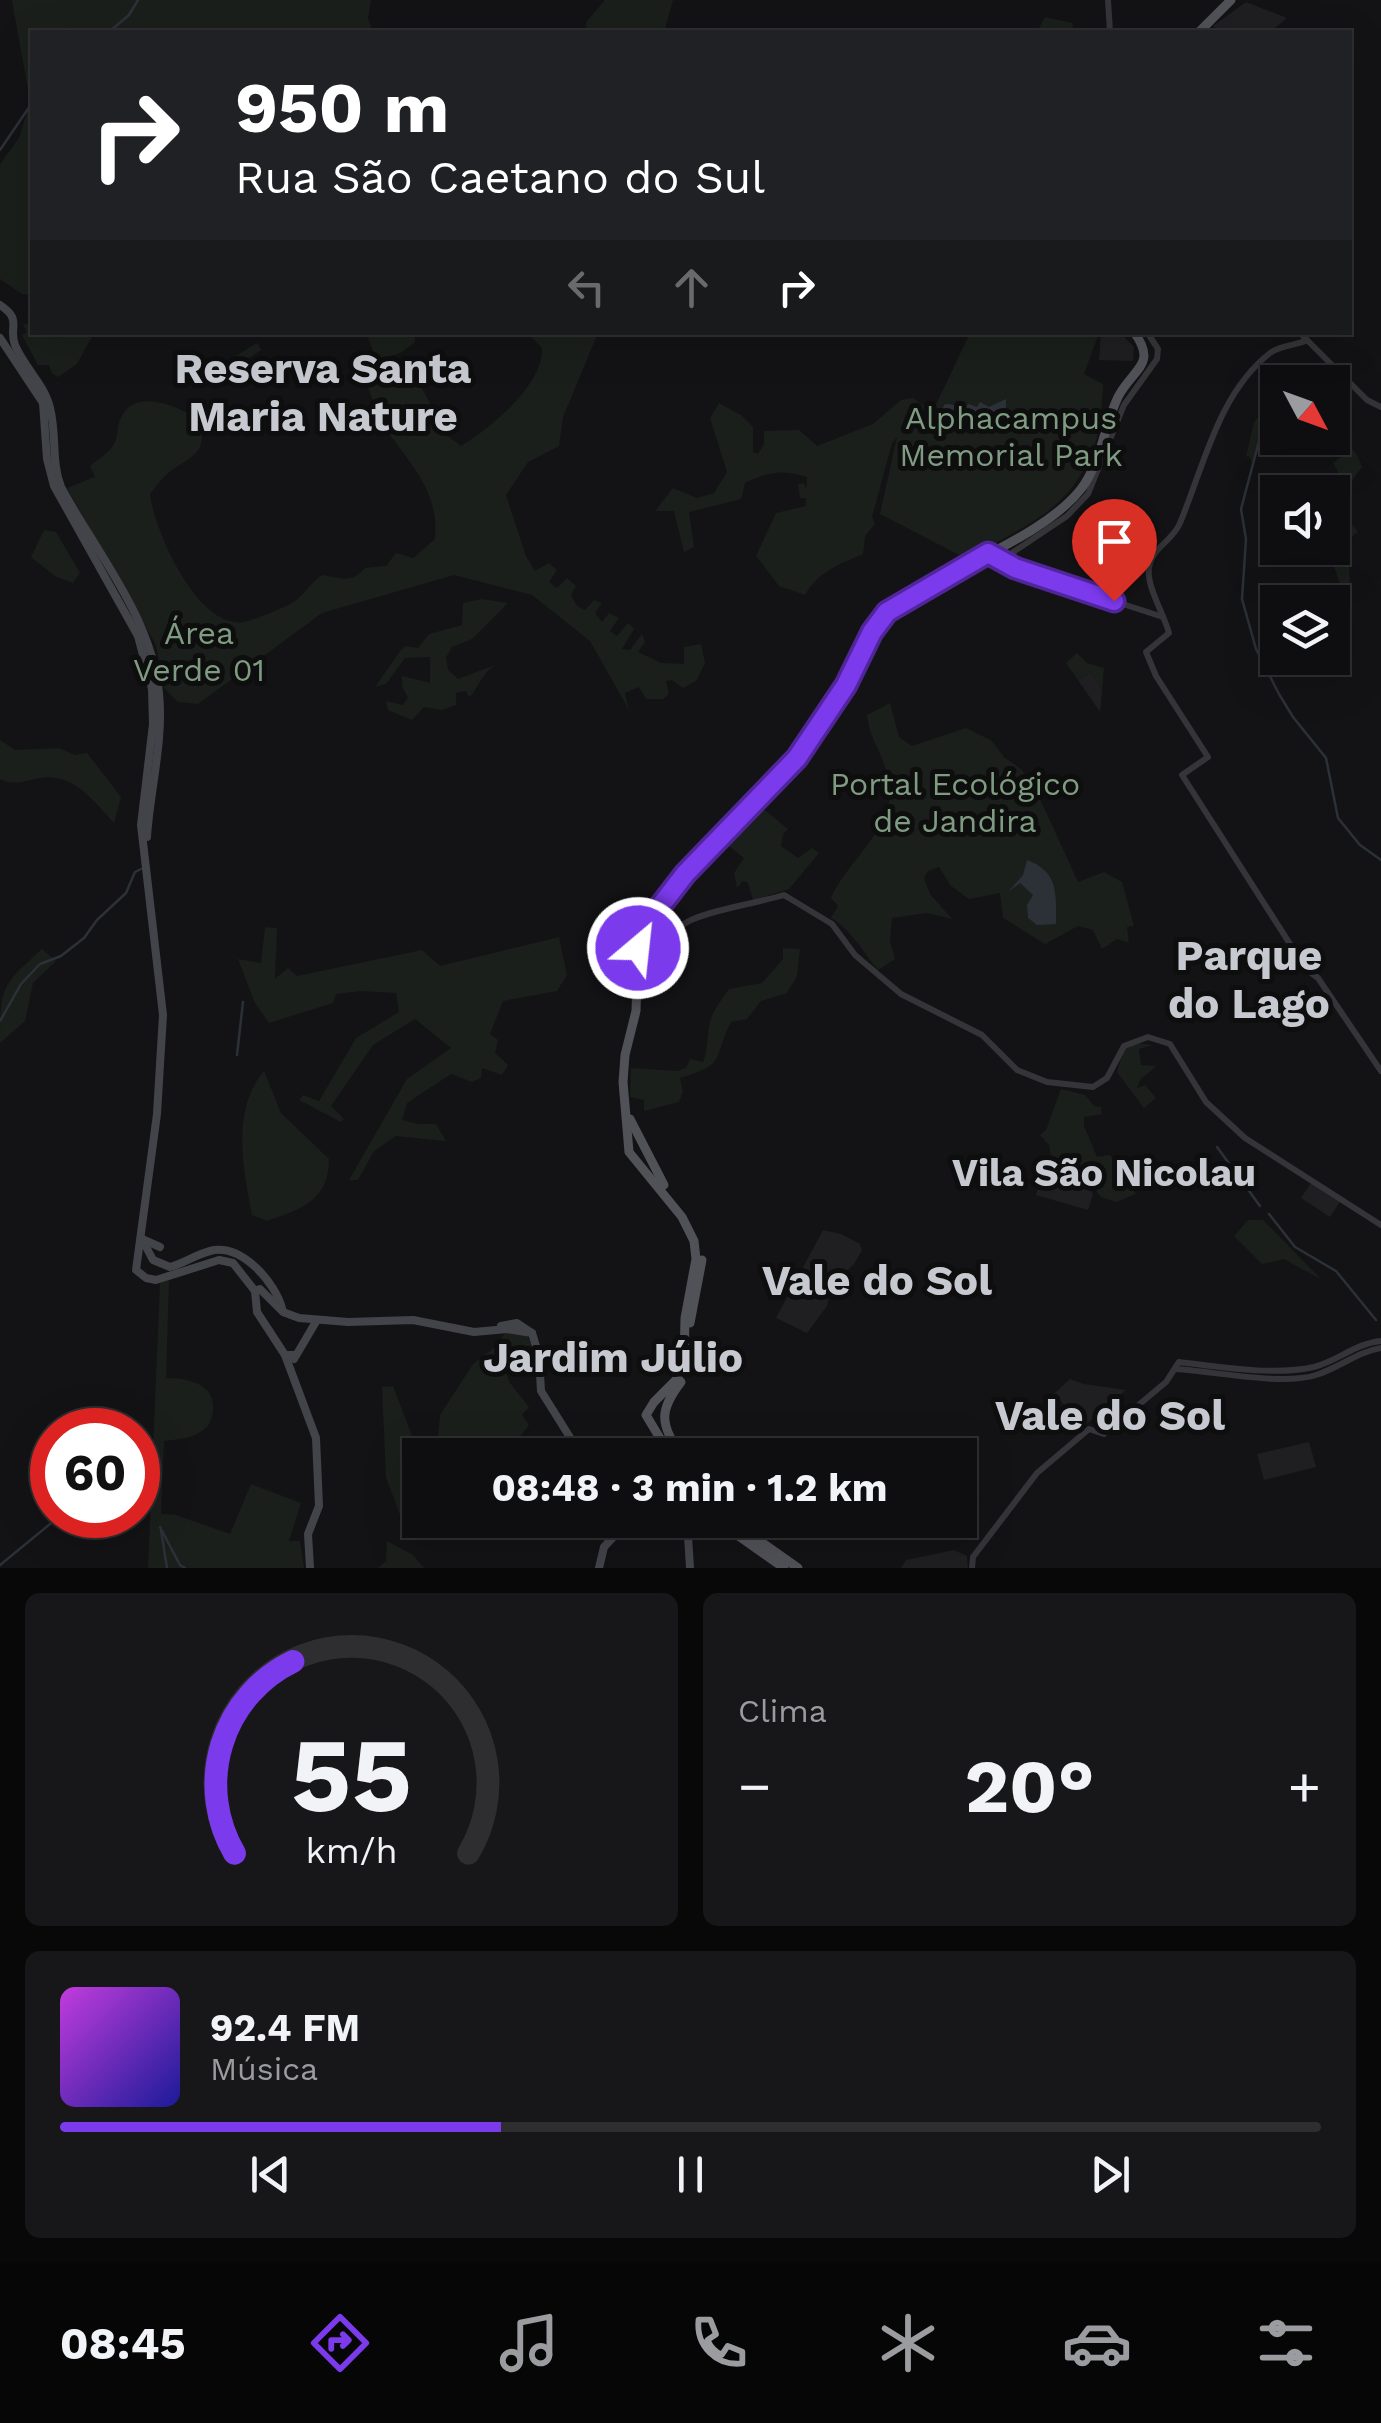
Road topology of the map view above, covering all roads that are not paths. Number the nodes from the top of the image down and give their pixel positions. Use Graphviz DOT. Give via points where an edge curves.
graph roads {
  1 [pos="1108,0"];
  2 [pos="1231,0"];
  3 [pos="1110,30"];
  4 [pos="1201,30"];
  5 [pos="0,305"];
  6 [pos="13,334"];
  7 [pos="1136,335"];
  8 [pos="1149,335"];
  9 [pos="1302,335"];
  10 [pos="1,338"];
  11 [pos="1307,340"];
  12 [pos="1381,406"];
  13 [pos="988,553"];
  14 [pos="1000,561"];
  15 [pos="1164,617"];
  16 [pos="144,852"];
  17 [pos="637,962"];
  18 [pos="1379,1068"];
  19 [pos="624,1110"];
  20 [pos="641,1140"];
  21 [pos="629,1145"];
  22 [pos="651,1160"];
  23 [pos="641,1168"];
  24 [pos="1381,1226"];
  25 [pos="141,1237"];
  26 [pos="160,1247"];
  27 [pos="149,1255"];
  28 [pos="136,1265"];
  29 [pos="162,1266"];
  30 [pos="163,1279"];
  31 [pos="255,1291"];
  32 [pos="283,1312"];
  33 [pos="317,1320"];
  34 [pos="1381,1344"];
  35 [pos="1352,1353"];
  36 [pos="285,1355"];
  37 [pos="296,1355"];
  38 [pos="1177,1366"];
  39 [pos="292,1368"];
  40 [pos="1248,1372"];
  41 [pos="1261,1372"];
  42 [pos="664,1424"];
  43 [pos="652,1426"];
  44 [pos="570,1438"];
  45 [pos="659,1438"];
  46 [pos="671,1438"];
  47 [pos="612,1538"];
  48 [pos="688,1538"];
  49 [pos="742,1538"];
  50 [pos="756,1538"];
  51 [pos="310,1568"];
  52 [pos="600,1568"];
  53 [pos="690,1568"];
  54 [pos="784,1568"];
  55 [pos="798,1568"];
  56 [pos="972,1568"];
  1 -- 3 [label="street"];
  2 -- 4 [label="main road"];
  5 -- 6 [label="main road" via="14,319"];
  6 -- 10 [label="main road"];
  6 -- 16 [label="main road" via="50,407 62,487 154,660 160,708"];
  7 -- 13 [label="main road" via="1146,359 1120,392 1082,487 1052,516"];
  8 -- 14 [label="street" via="1157,359 1124,405 1088,494"];
  9 -- 11 [label="street"];
  10 -- 16 [label="main road" via="43,403 50,473 60,499 144,651 154,706 141,816"];
  11 -- 12 [label="street"];
  11 -- 15 [label="street" via="1274,350 1238,389 1201,461 1178,528 1150,564"];
  13 -- 14 [label="street"];
  13 -- 17 [label="main road" via="887,612 797,758 648,922"];
  14 -- 15 [label="street"];
  15 -- 18 [label="street" via="1169,634 1146,652 1208,756 1182,775 1306,969"];
  16 -- 25 [label="main road" via="163,1015"];
  17 -- 19 [label="main road"];
  17 -- 24 [label="street" via="698,917 784,895 832,924 901,994 990,1042 1031,1077 1093,1087 1132,1041 1148,1037 1170,1044 1206,1102 1245,1138"];
  19 -- 20 [label="main road"];
  19 -- 21 [label="main road"];
  20 -- 21 [label="main road"];
  20 -- 22 [label="main road"];
  21 -- 23 [label="main road"];
  22 -- 23 [label="main road"];
  22 -- 42 [label="main road" via="695,1230 702,1260 688,1368 667,1401"];
  23 -- 43 [label="main road" via="686,1224 696,1259 684,1365 648,1409"];
  25 -- 26 [label="main road"];
  25 -- 27 [label="main road"];
  25 -- 28 [label="main road"];
  27 -- 28 [label="main road"];
  27 -- 29 [label="main road"];
  28 -- 30 [label="main road" via="143,1277"];
  29 -- 30 [label="main road"];
  29 -- 32 [label="main road" via="212,1250 238,1254 276,1293"];
  30 -- 31 [label="main road" via="227,1260"];
  31 -- 32 [label="main road"];
  31 -- 36 [label="main road" via="258,1312"];
  32 -- 33 [label="main road"];
  33 -- 37 [label="main road"];
  33 -- 44 [label="main road" via="414,1320 474,1332 531,1332 541,1391"];
  34 -- 35 [label="street"];
  35 -- 41 [label="street" via="1314,1367"];
  35 -- 41 [label="street" via="1315,1376"];
  36 -- 37 [label="main road"];
  36 -- 39 [label="main road"];
  37 -- 39 [label="main road"];
  38 -- 40 [label="street"];
  38 -- 40 [label="street"];
  38 -- 56 [label="street" via="1104,1434 1089,1429 1037,1473 972,1556"];
  39 -- 51 [label="main road" via="318,1448"];
  40 -- 41 [label="street"];
  42 -- 43 [label="main road" via="655,1413"];
  42 -- 46 [label="main road"];
  43 -- 45 [label="main road"];
  47 -- 52 [label="main road"];
  48 -- 53 [label="main road"];
  49 -- 54 [label="main road"];
  50 -- 55 [label="main road"];
}
